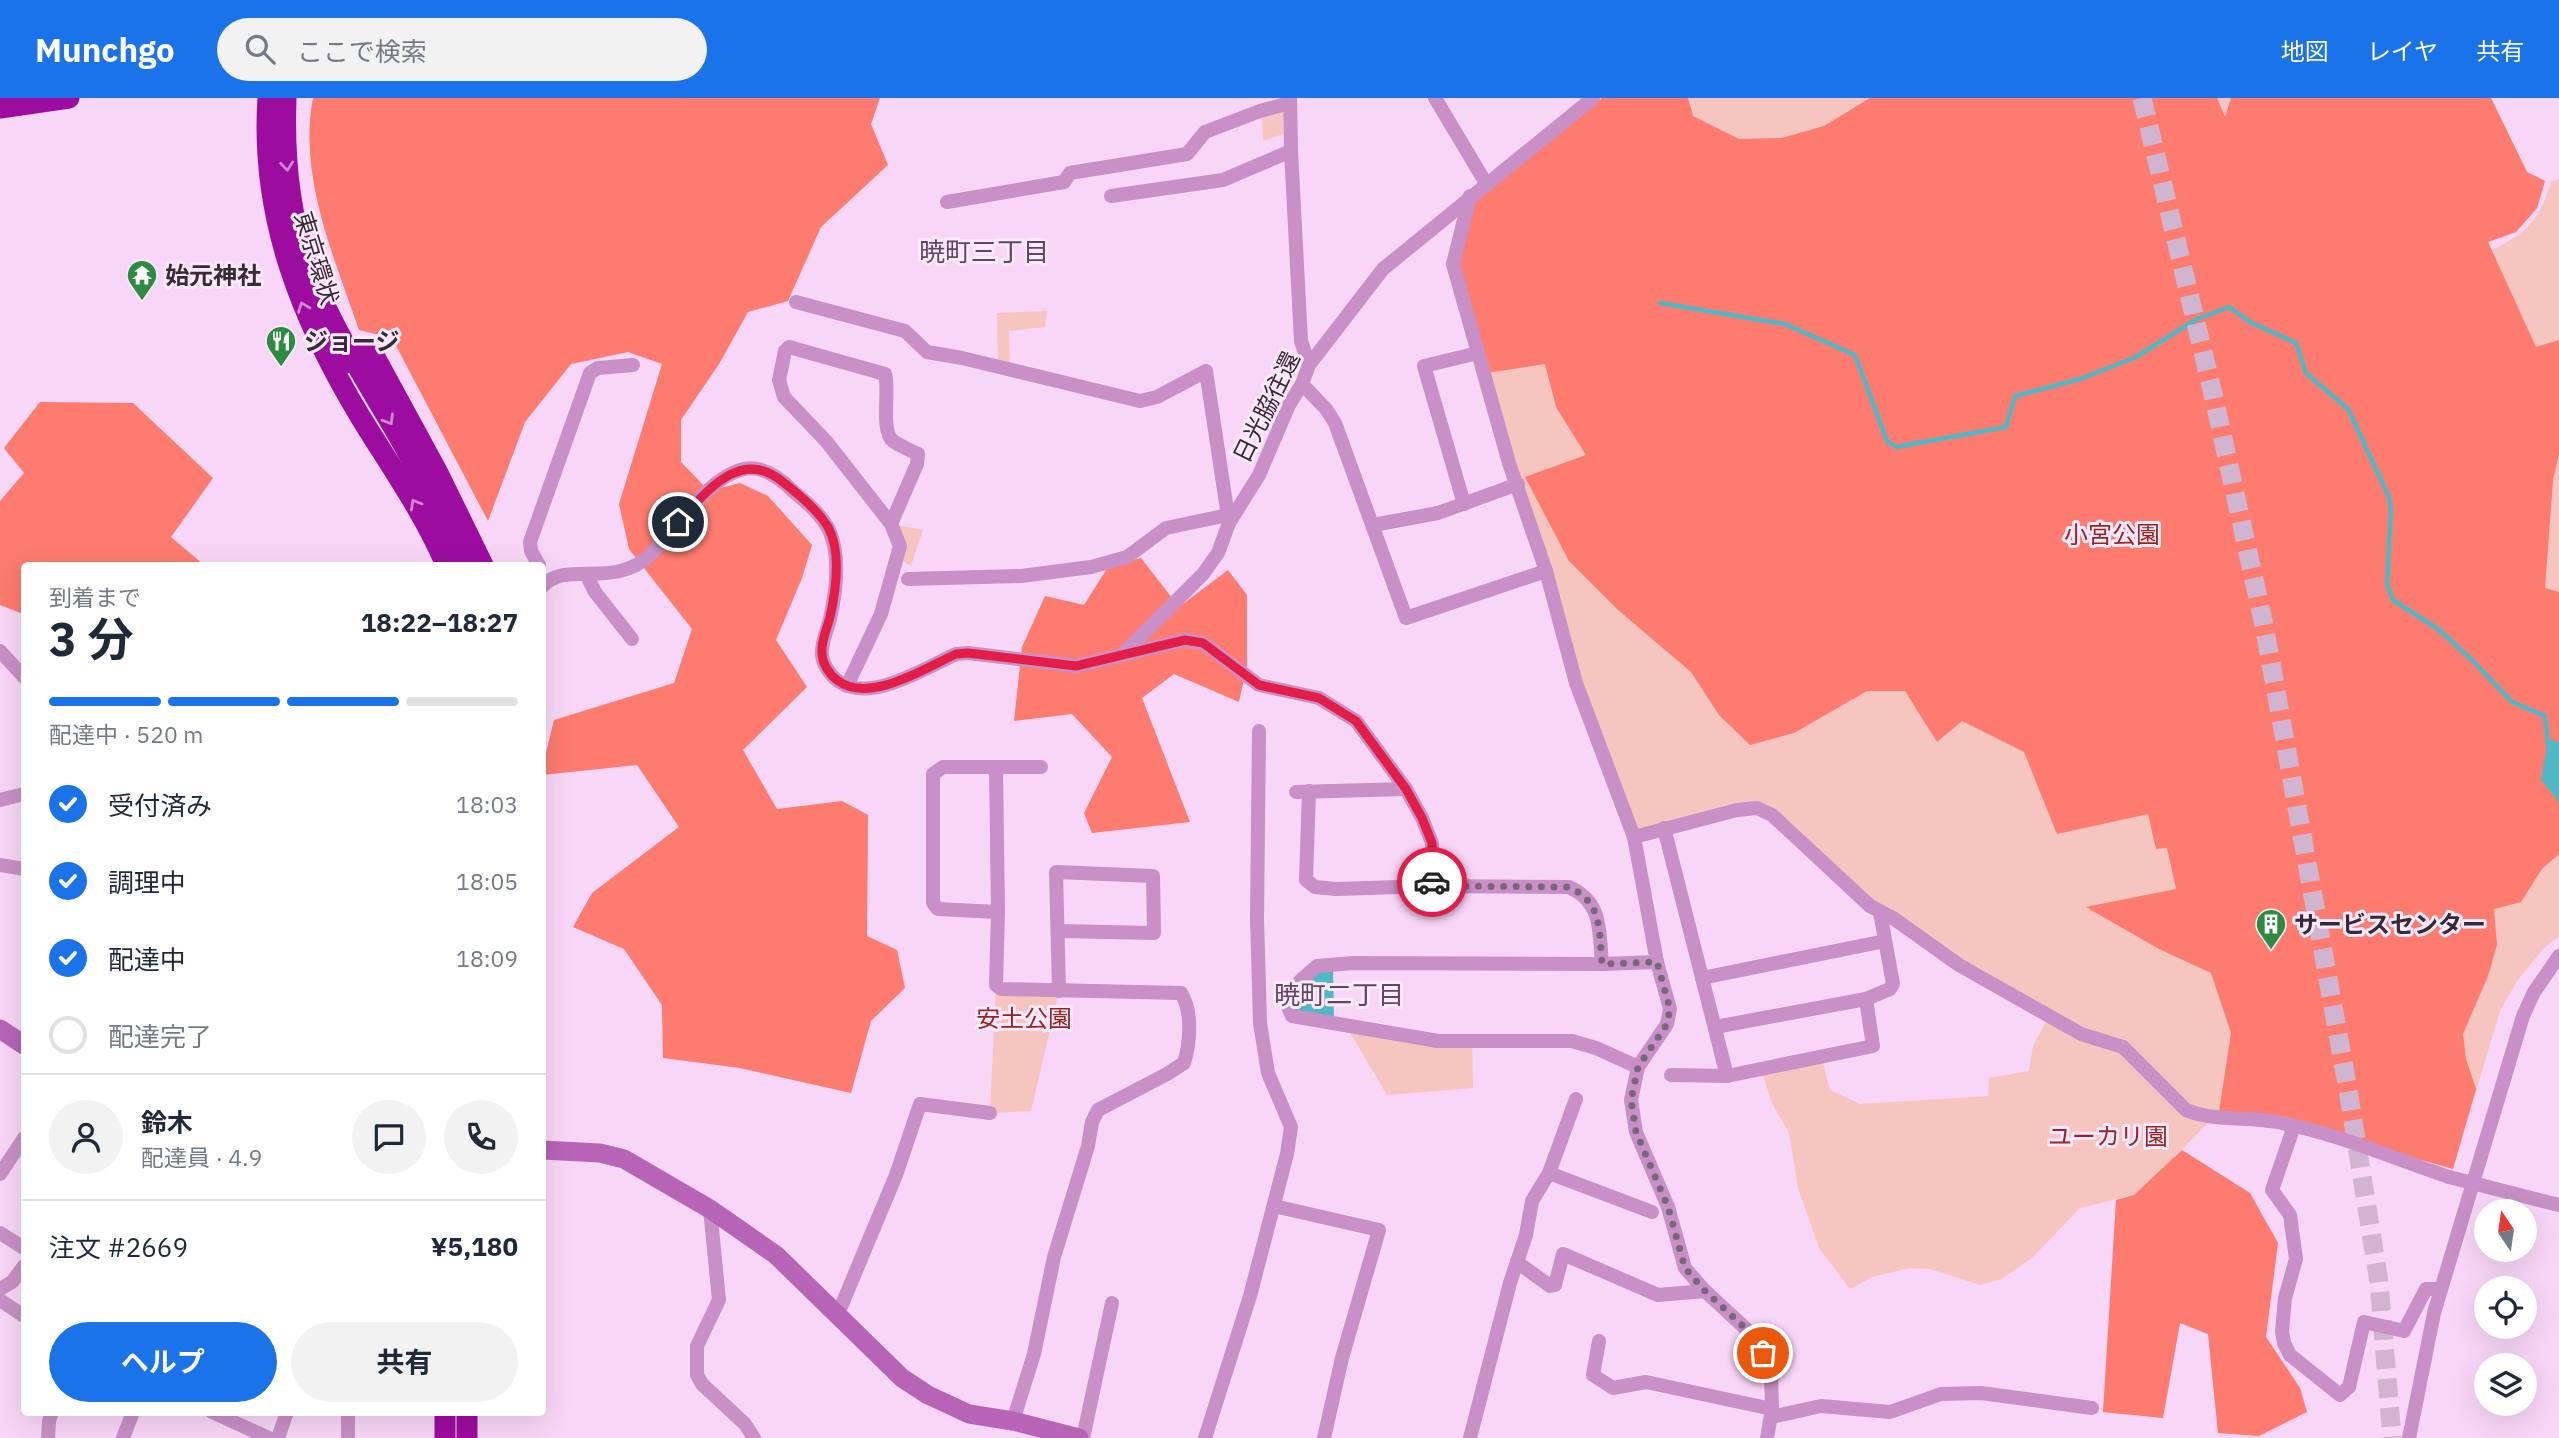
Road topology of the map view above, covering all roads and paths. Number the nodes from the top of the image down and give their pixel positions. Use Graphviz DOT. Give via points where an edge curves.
graph roads {
  1 [pos="69,98"];
  2 [pos="268,98"];
  3 [pos="286,98"];
  4 [pos="1435,98"];
  5 [pos="1593,98"];
  6 [pos="1290,100"];
  7 [pos="0,108"];
  8 [pos="1291,151"];
  9 [pos="1487,185"];
  10 [pos="1111,196"];
  11 [pos="1470,196"];
  12 [pos="947,202"];
  13 [pos="796,302"];
  14 [pos="350,353"];
  15 [pos="1478,353"];
  16 [pos="633,365"];
  17 [pos="1310,365"];
  18 [pos="361,374"];
  19 [pos="337,377"];
  20 [pos="1302,384"];
  21 [pos="389,386"];
  22 [pos="1518,484"];
  23 [pos="1464,503"];
  24 [pos="1229,519"];
  25 [pos="891,524"];
  26 [pos="1373,525"];
  27 [pos="444,562"];
  28 [pos="464,562"];
  29 [pos="482,562"];
  30 [pos="537,562"];
  31 [pos="1546,571"];
  32 [pos="586,574"];
  33 [pos="546,579"];
  34 [pos="908,579"];
  35 [pos="632,639"];
  36 [pos="0,650"];
  37 [pos="1114,661"];
  38 [pos="21,674"];
  39 [pos="847,686"];
  40 [pos="1259,732"];
  41 [pos="996,767"];
  42 [pos="1041,767"];
  43 [pos="1406,789"];
  44 [pos="21,795"];
  45 [pos="0,800"];
  46 [pos="1664,828"];
  47 [pos="1634,837"];
  48 [pos="0,865"];
  49 [pos="21,868"];
  50 [pos="1432,886"];
  51 [pos="998,912"];
  52 [pos="1880,912"];
  53 [pos="1058,931"];
  54 [pos="1885,941"];
  55 [pos="2559,957"];
  56 [pos="1657,962"];
  57 [pos="1602,964"];
  58 [pos="1703,978"];
  59 [pos="1059,991"];
  60 [pos="1866,999"];
  61 [pos="1715,1027"];
  62 [pos="0,1029"];
  63 [pos="21,1043"];
  64 [pos="1638,1067"];
  65 [pos="1671,1075"];
  66 [pos="1727,1076"];
  67 [pos="1576,1099"];
  68 [pos="990,1113"];
  69 [pos="2294,1126"];
  70 [pos="546,1150"];
  71 [pos="19,1158"];
  72 [pos="1549,1173"];
  73 [pos="0,1174"];
  74 [pos="2559,1205"];
  75 [pos="1274,1206"];
  76 [pos="710,1209"];
  77 [pos="1652,1212"];
  78 [pos="0,1233"];
  79 [pos="21,1246"];
  80 [pos="1517,1262"];
  81 [pos="21,1270"];
  82 [pos="0,1289"];
  83 [pos="2441,1289"];
  84 [pos="1705,1291"];
  85 [pos="0,1300"];
  86 [pos="1112,1303"];
  87 [pos="21,1314"];
  88 [pos="838,1314"];
  89 [pos="1599,1341"];
  90 [pos="2092,1408"];
  91 [pos="1771,1413"];
  92 [pos="50,1416"];
  93 [pos="132,1416"];
  94 [pos="221,1416"];
  95 [pos="286,1416"];
  96 [pos="348,1416"];
  97 [pos="445,1416"];
  98 [pos="467,1416"];
  99 [pos="1013,1421"];
  100 [pos="1076,1437"];
  101 [pos="48,1438"];
  102 [pos="123,1438"];
  103 [pos="269,1438"];
  104 [pos="278,1438"];
  105 [pos="348,1438"];
  106 [pos="445,1438"];
  107 [pos="467,1438"];
  108 [pos="754,1438"];
  109 [pos="1205,1438"];
  110 [pos="1324,1438"];
  111 [pos="1470,1438"];
  112 [pos="1768,1438"];
  113 [pos="2409,1438"];
  1 -- 7 [label="highway"];
  19 -- 2 [label="highway, 東京環状, one-way" via="309,322 282,240 270,176"];
  3 -- 14 [label="highway, 東京環状, one-way" via="287,163 299,233 316,283"];
  4 -- 9 [label="street"];
  5 -- 9 [label="street"];
  6 -- 8 [label="street"];
  6 -- 12 [label="street" via="1205,131 1187,154 1070,173 1063,182"];
  8 -- 10 [label="street" via="1223,180"];
  8 -- 17 [label="street" via="1301,341"];
  9 -- 11 [label="street, 日光脇往還"];
  11 -- 15 [label="street" via="1453,264"];
  11 -- 17 [label="street, 日光脇往還" via="1383,269"];
  13 -- 24 [label="street" via="905,331 927,352 1140,401 1206,371"];
  14 -- 18 [label="highway, 東京環状"];
  14 -- 19 [label="highway"];
  14 -- 21 [label="highway" via="362,351 373,356"];
  15 -- 22 [label="street"];
  15 -- 23 [label="street" via="1424,366"];
  16 -- 30 [label="street" via="590,373 530,542"];
  17 -- 20 [label="street, 日光脇往還"];
  18 -- 19 [label="highway"];
  18 -- 21 [label="highway" via="375,373"];
  18 -- 28 [label="highway, 東京環状, one-way" via="413,461"];
  27 -- 19 [label="highway, 東京環状, one-way" via="411,496"];
  20 -- 24 [label="street, 日光脇往還" via="1259,475"];
  20 -- 26 [label="street" via="1335,423"];
  21 -- 29 [label="highway"];
  22 -- 23 [label="street"];
  22 -- 31 [label="street"];
  23 -- 26 [label="street" via="1438,513"];
  24 -- 34 [label="street" via="1166,528 1127,557 1091,567 1021,576"];
  24 -- 37 [label="street, 日光脇往還" via="1218,553 1203,574"];
  25 -- 25 [label="street" via="826,441 784,397 779,380 789,347 885,374 886,433 918,454"];
  25 -- 39 [label="street" via="900,546 898,558 881,614"];
  26 -- 31 [label="street" via="1406,618"];
  31 -- 47 [label="street" via="1576,683"];
  32 -- 33 [label="street"];
  32 -- 35 [label="street"];
  32 -- 39 [label="street" via="624,571 648,557 710,489 739,469 757,468 776,475 812,507 832,537 835,592 822,656 827,670"];
  36 -- 38 [label="street"];
  37 -- 39 [label="street" via="1076,666 956,654 886,686 869,690"];
  37 -- 43 [label="street" via="1185,640 1203,643 1259,690 1319,698 1356,721"];
  40 -- 75 [label="street" via="1260,1023 1268,1073 1292,1127"];
  41 -- 42 [label="street"];
  41 -- 51 [label="street"];
  41 -- 51 [label="street" via="943,767 933,774 933,903 938,909"];
  43 -- 50 [label="street" via="1432,843"];
  43 -- 50 [label="street" via="1303,792 1306,880 1315,887 1336,889"];
  44 -- 45 [label="street"];
  46 -- 47 [label="street"];
  46 -- 52 [label="street" via="1756,807 1772,815"];
  46 -- 58 [label="street"];
  47 -- 56 [label="street"];
  48 -- 49 [label="street"];
  50 -- 57 [label="street" via="1557,886 1581,892 1594,908"];
  51 -- 59 [label="street" via="996,985 1022,991"];
  52 -- 54 [label="street"];
  52 -- 69 [label="street" via="1959,965 2081,1034 2123,1046 2186,1110"];
  53 -- 53 [label="street" via="1154,933 1153,876 1056,872"];
  53 -- 59 [label="street"];
  54 -- 58 [label="street"];
  54 -- 60 [label="street" via="1893,984"];
  55 -- 83 [label="street" via="2523,1016"];
  56 -- 57 [label="street"];
  56 -- 64 [label="street" via="1670,1009 1667,1024"];
  57 -- 64 [label="street" via="1317,966 1300,981 1288,1007 1292,1016 1438,1041 1572,1041"];
  58 -- 61 [label="street"];
  59 -- 99 [label="street" via="1181,993 1190,1042 1184,1063 1098,1110 1092,1122"];
  60 -- 61 [label="street"];
  60 -- 66 [label="street" via="1873,1046"];
  61 -- 66 [label="street"];
  62 -- 63 [label="street"];
  64 -- 84 [label="street" via="1631,1100 1636,1132 1668,1207 1685,1268"];
  65 -- 66 [label="street"];
  67 -- 72 [label="street"];
  68 -- 88 [label="street" via="920,1104"];
  69 -- 74 [label="street, bridge" via="2449,1177"];
  69 -- 83 [label="street" via="2272,1190 2290,1215 2296,1259 2282,1331 2290,1355 2340,1395 2349,1387 2364,1322 2404,1331 2426,1289"];
  70 -- 76 [label="street" via="624,1159"];
  71 -- 73 [label="street"];
  72 -- 77 [label="street"];
  72 -- 80 [label="street" via="1532,1201"];
  75 -- 109 [label="street"];
  75 -- 110 [label="street" via="1379,1230"];
  76 -- 88 [label="street" via="776,1255"];
  76 -- 108 [label="street" via="719,1300 697,1346 697,1375"];
  78 -- 79 [label="street"];
  80 -- 84 [label="street" via="1550,1286 1555,1284 1563,1254 1658,1295"];
  80 -- 111 [label="street"];
  81 -- 82 [label="street"];
  83 -- 113 [label="street"];
  84 -- 91 [label="street" via="1756,1338 1771,1369"];
  85 -- 87 [label="street"];
  86 -- 100 [label="street"];
  88 -- 99 [label="street" via="902,1378 928,1395 969,1414"];
  89 -- 91 [label="street" via="1593,1375 1613,1388 1646,1382"];
  90 -- 91 [label="street" via="1981,1393 1941,1394 1890,1412 1821,1406"];
  91 -- 112 [label="street"];
  92 -- 101 [label="street"];
  93 -- 102 [label="street"];
  94 -- 103 [label="street"];
  95 -- 104 [label="street"];
  96 -- 105 [label="street"];
  97 -- 106 [label="highway"];
  98 -- 107 [label="highway"];
  99 -- 100 [label="street"];
}
